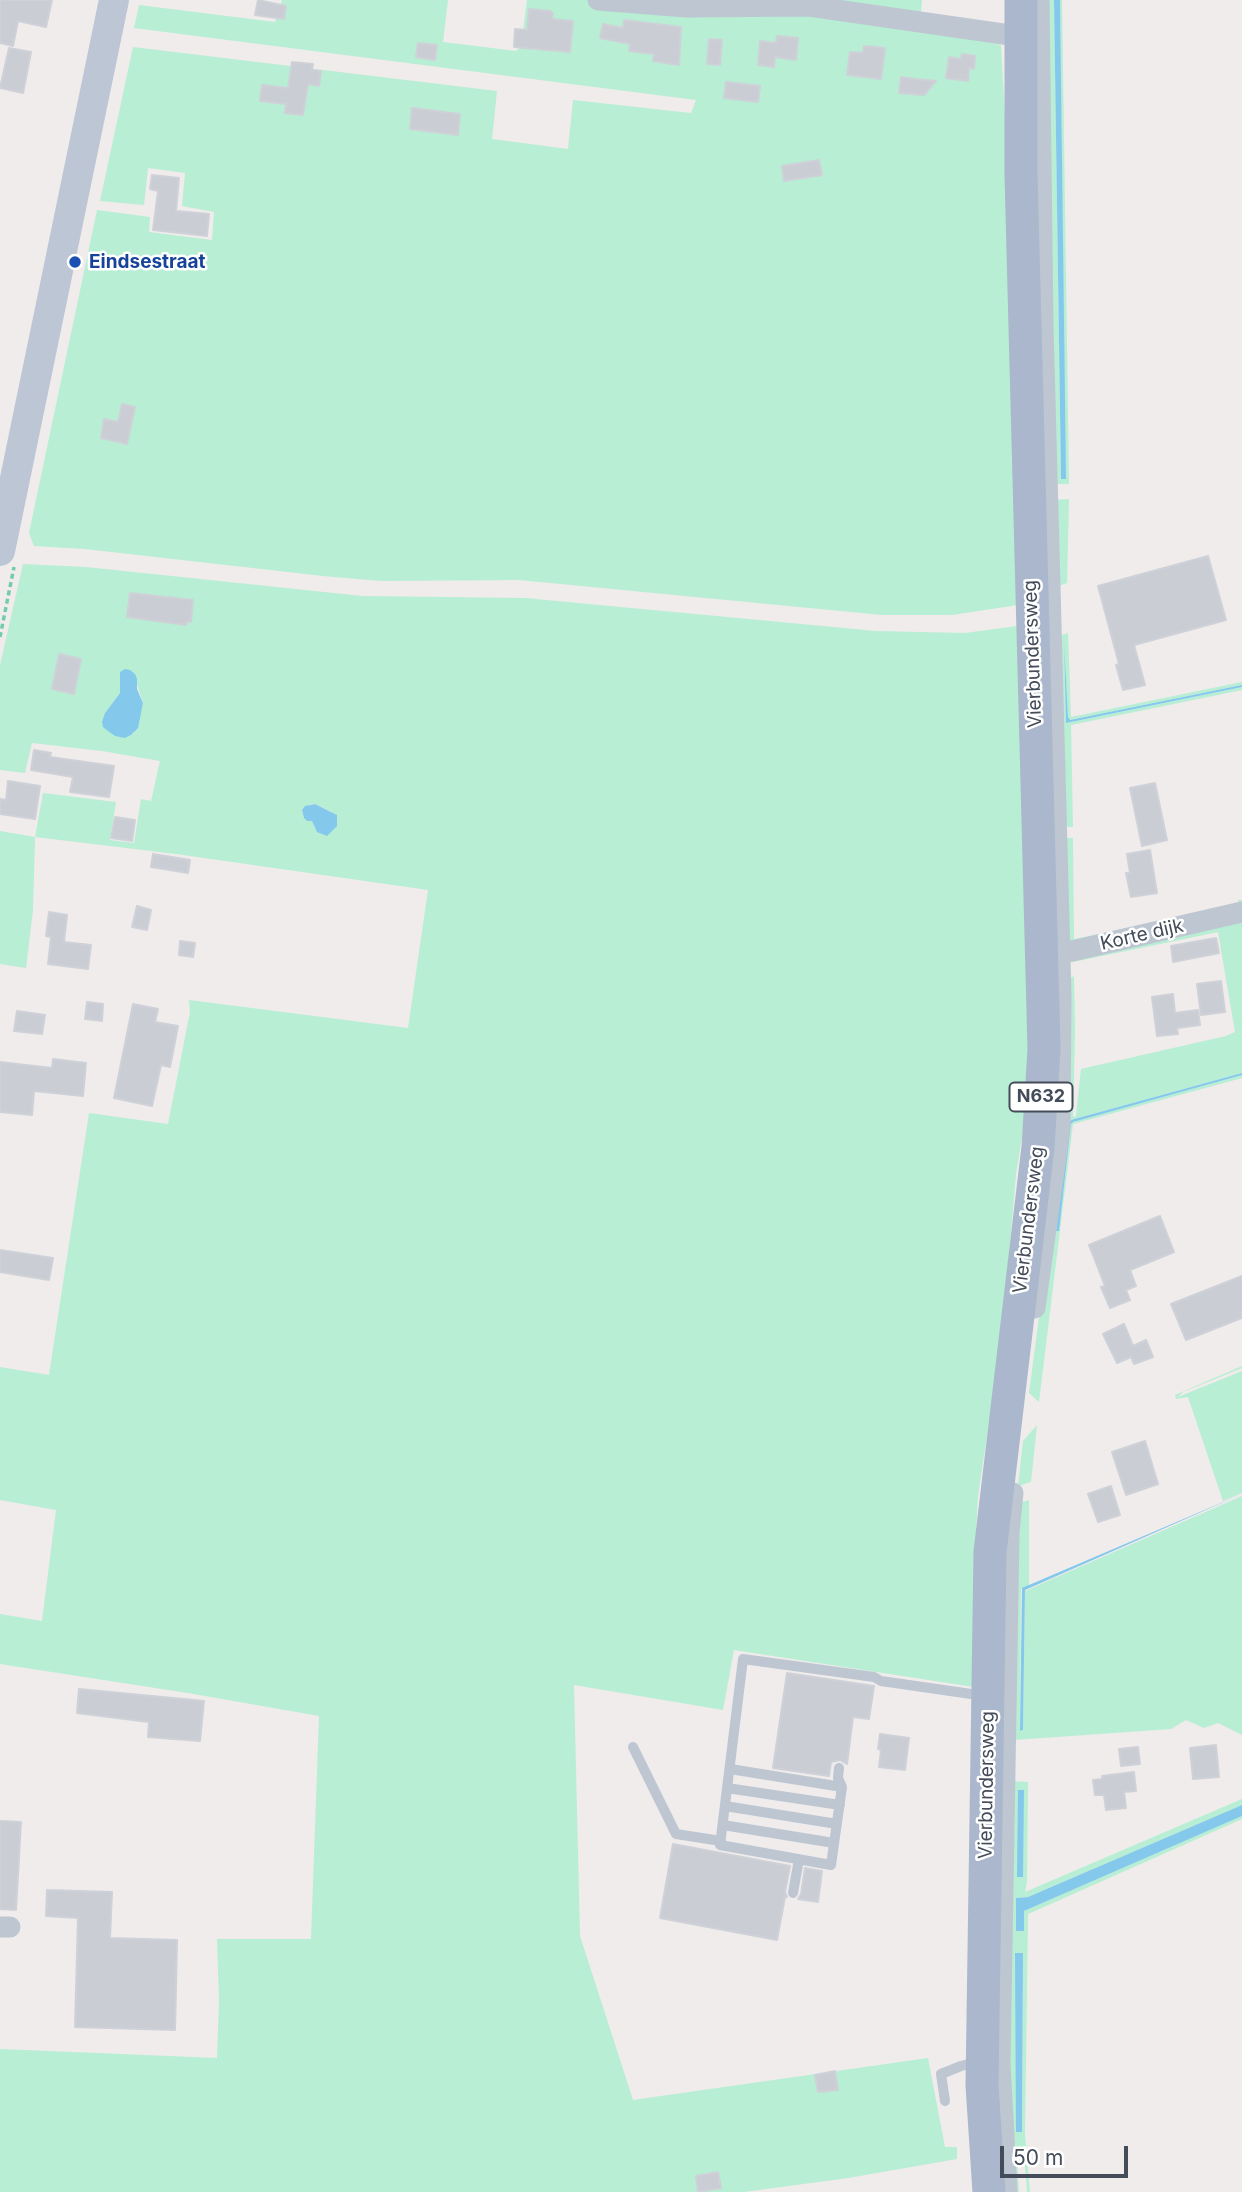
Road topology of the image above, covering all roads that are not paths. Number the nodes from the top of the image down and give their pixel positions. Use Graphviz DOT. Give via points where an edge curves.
graph roads {
  1 [pos="114,0"];
  2 [pos="598,0"];
  3 [pos="1021,0"];
  4 [pos="1039,0"];
  5 [pos="629,1"];
  6 [pos="724,4"];
  7 [pos="879,8"];
  8 [pos="1030,38"];
  9 [pos="0,551"];
  10 [pos="1242,912"];
  11 [pos="1051,954"];
  12 [pos="988,1697"];
  13 [pos="633,1747"];
  14 [pos="839,1768"];
  15 [pos="730,1769"];
  16 [pos="842,1787"];
  17 [pos="727,1788"];
  18 [pos="840,1805"];
  19 [pos="725,1806"];
  20 [pos="837,1824"];
  21 [pos="723,1825"];
  22 [pos="721,1841"];
  23 [pos="834,1843"];
  24 [pos="799,1859"];
  25 [pos="793,1893"];
  26 [pos="983,2060"];
  27 [pos="945,2101"];
  28 [pos="989,2192"];
  29 [pos="1007,2192"];
  1 -- 9 [label="street"];
  2 -- 5 [label="street"];
  3 -- 8 [label="main road, Vierbundersweg / N632"];
  4 -- 8 [label="street, Vierbundersweg"];
  5 -- 6 [label="street" via="686,7"];
  6 -- 7 [label="street"];
  7 -- 8 [label="street"];
  8 -- 11 [label="main road, Vierbundersweg / N632" via="1021,175"];
  10 -- 11 [label="street, Korte dijk"];
  11 -- 12 [label="main road, Vierbundersweg / N632" via="1038,1147 990,1552"];
  11 -- 29 [label="street, Vierbundersweg" via="1060,1127 1009,1532 1000,2064"];
  12 -- 15 [label="lane" via="743,1659"];
  12 -- 26 [label="main road, Vierbundersweg / N632"];
  13 -- 22 [label="lane" via="676,1834"];
  14 -- 16 [label="lane"];
  15 -- 16 [label="lane"];
  15 -- 17 [label="lane"];
  16 -- 18 [label="lane"];
  17 -- 18 [label="lane"];
  17 -- 19 [label="lane"];
  18 -- 20 [label="lane"];
  19 -- 20 [label="lane"];
  19 -- 21 [label="lane"];
  20 -- 23 [label="lane"];
  21 -- 22 [label="lane"];
  21 -- 23 [label="lane"];
  22 -- 24 [label="lane" via="720,1845"];
  23 -- 24 [label="lane" via="831,1865"];
  24 -- 25 [label="lane"];
  26 -- 27 [label="lane" via="941,2074"];
  26 -- 28 [label="main road, Vierbundersweg / N632"];
}
